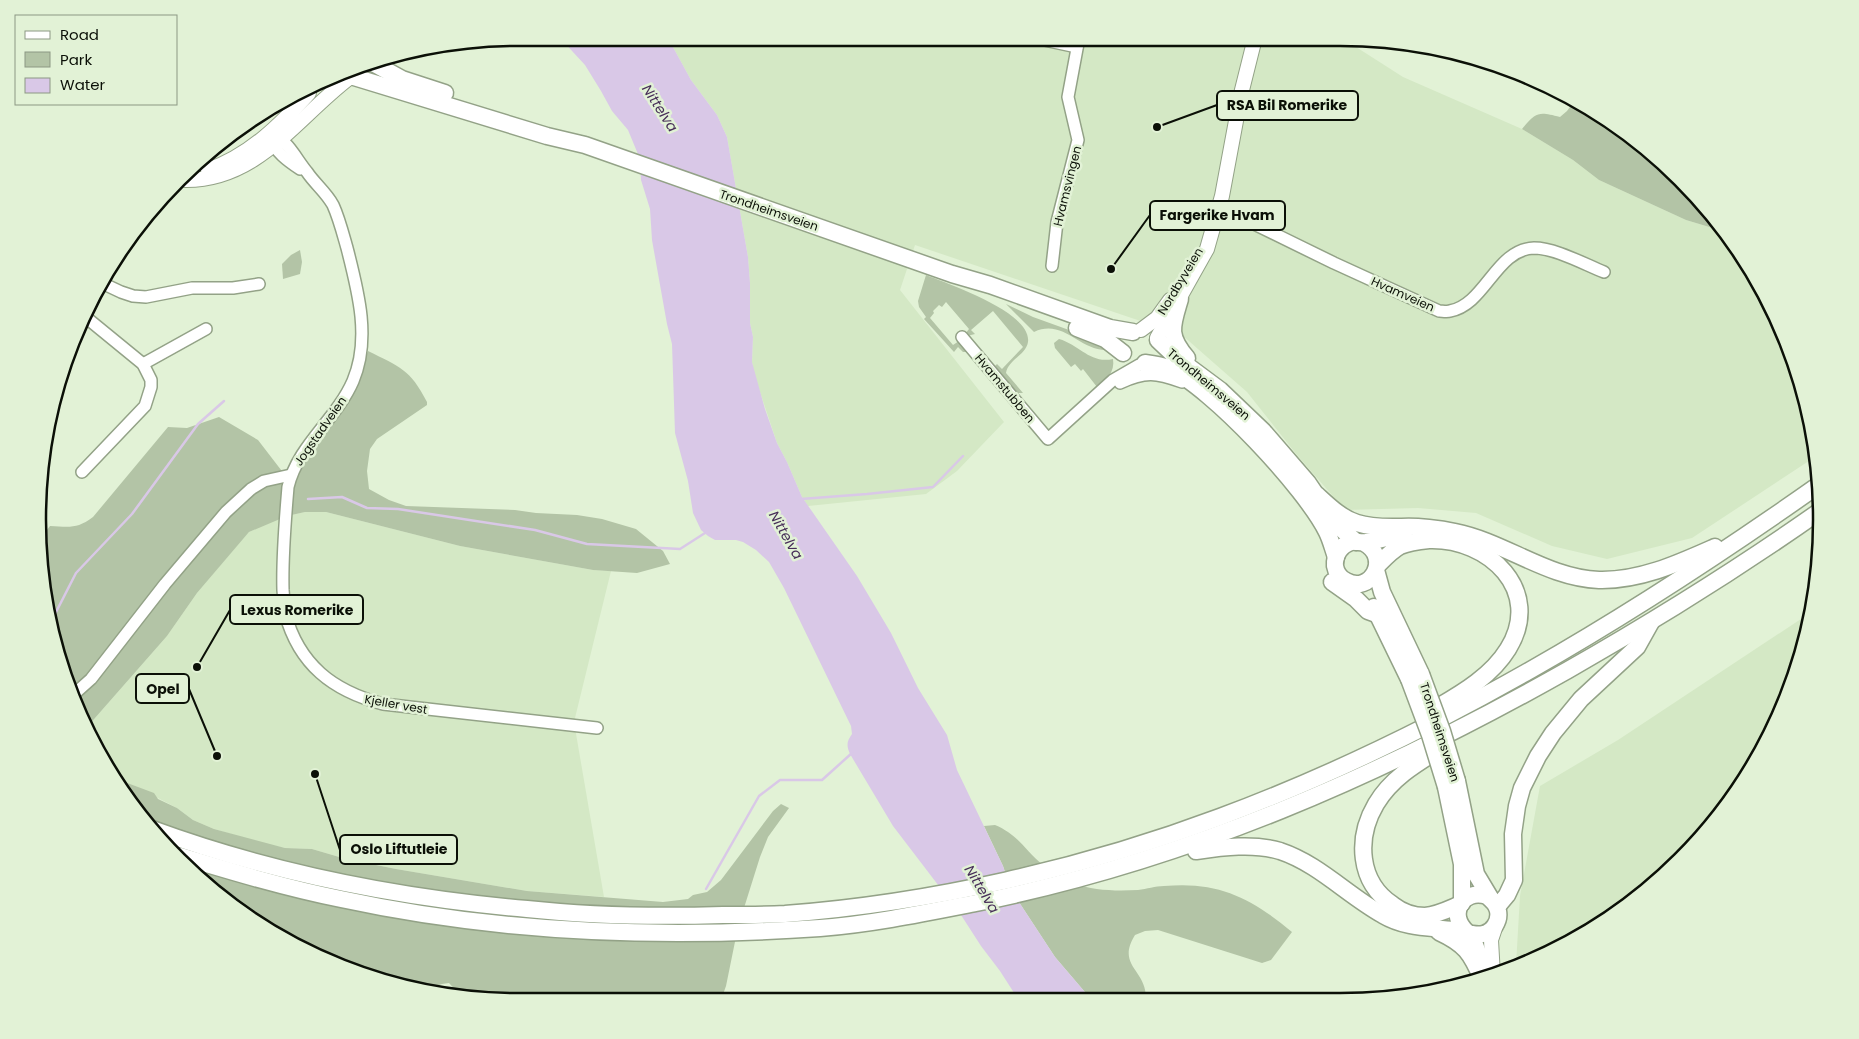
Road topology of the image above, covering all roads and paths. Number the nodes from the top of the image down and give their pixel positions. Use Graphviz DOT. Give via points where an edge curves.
graph roads {
  1 [pos="1077,46"];
  2 [pos="1253,46"];
  3 [pos="380,67"];
  4 [pos="349,78"];
  5 [pos="344,80"];
  6 [pos="306,97"];
  7 [pos="275,139"];
  8 [pos="585,145"];
  9 [pos="197,174"];
  10 [pos="190,180"];
  11 [pos="1219,210"];
  12 [pos="1213,226"];
  13 [pos="1052,266"];
  14 [pos="1604,272"];
  15 [pos="952,274"];
  16 [pos="259,284"];
  17 [pos="108,286"];
  18 [pos="1180,299"];
  19 [pos="90,321"];
  20 [pos="206,328"];
  21 [pos="1137,331"];
  22 [pos="1158,339"];
  23 [pos="970,340"];
  24 [pos="1124,355"];
  25 [pos="996,359"];
  26 [pos="143,364"];
  27 [pos="1142,364"];
  28 [pos="987,368"];
  29 [pos="1113,380"];
  30 [pos="1201,382"];
  31 [pos="1105,389"];
  32 [pos="82,472"];
  33 [pos="291,475"];
  34 [pos="1812,489"];
  35 [pos="1299,491"];
  36 [pos="1317,495"];
  37 [pos="1813,516"];
  38 [pos="1433,530"];
  39 [pos="1751,531"];
  40 [pos="1360,542"];
  41 [pos="1336,557"];
  42 [pos="1376,568"];
  43 [pos="1352,584"];
  44 [pos="1379,615"];
  45 [pos="1652,620"];
  46 [pos="1415,676"];
  47 [pos="78,691"];
  48 [pos="1481,719"];
  49 [pos="597,728"];
  50 [pos="1347,764"];
  51 [pos="1452,784"];
  52 [pos="165,833"];
  53 [pos="190,859"];
  54 [pos="1145,860"];
  55 [pos="1461,903"];
  56 [pos="1494,903"];
  57 [pos="1496,925"];
  58 [pos="1428,928"];
  59 [pos="1470,933"];
  60 [pos="1493,968"];
  61 [pos="1483,971"];
  62 [pos="1480,972"];
  1 -- 13 [label="street, Hvamsvingen" via="1068,97 1078,140 1057,222"];
  2 -- 11 [label="main road, Nordbyveien"];
  3 -- 8 [label="highway, Trondheimsveien" via="402,80 550,128"];
  4 -- 8 [label="highway, Trondheimsveien"];
  5 -- 7 [label="main road"];
  6 -- 7 [label="main road"];
  7 -- 9 [label="main road"];
  7 -- 10 [label="main road" via="243,166 204,180"];
  7 -- 33 [label="street, Jogstadveien" via="284,157 308,174 331,202 357,289 361,316 362,341 352,384 298,460"];
  8 -- 15 [label="highway, Trondheimsveien"];
  11 -- 12 [label="main road, Nordbyveien"];
  11 -- 14 [label="street, Hvamveien" via="1439,311 1450,312 1462,306 1498,269 1524,249 1537,248 1561,254"];
  12 -- 18 [label="main road, Nordbyveien" via="1207,249"];
  12 -- 21 [label="main road, Nordbyveien" via="1165,308 1157,318"];
  15 -- 21 [label="highway, Trondheimsveien" via="1110,328"];
  15 -- 24 [label="highway, Trondheimsveien" via="1012,304 1100,337"];
  16 -- 17 [label="street" via="192,288 146,296 127,294"];
  18 -- 22 [label="main road, Nordbyveien"];
  18 -- 30 [label="highway" via="1173,327 1174,340"];
  19 -- 26 [label="street"];
  20 -- 26 [label="street"];
  21 -- 22 [label="highway" via="1152,333"];
  21 -- 24 [label="highway" via="1124,343"];
  22 -- 27 [label="highway" via="1155,353"];
  22 -- 30 [label="highway, Trondheimsveien"];
  23 -- 28 [label="street, Hvamstubben"];
  24 -- 27 [label="highway" via="1129,361"];
  24 -- 29 [label="street"];
  25 -- 28 [label="street"];
  26 -- 32 [label="street" via="151,380 145,406"];
  27 -- 29 [label="street"];
  27 -- 30 [label="highway, Trondheimsveien" via="1167,368"];
  28 -- 31 [label="street, Hvamstubben" via="1048,439"];
  29 -- 31 [label="street"];
  30 -- 31 [label="street" via="1147,374"];
  30 -- 35 [label="highway, Trondheimsveien"];
  30 -- 36 [label="highway, Trondheimsveien" via="1232,401 1264,431"];
  33 -- 47 [label="street, Jogstadveien" via="264,481 226,512 91,679"];
  33 -- 49 [label="street, Kjeller vest" via="282,571 284,612 310,664 323,677 341,689 383,704"];
  34 -- 39 [label="highway"];
  35 -- 41 [label="highway, Trondheimsveien" via="1327,531"];
  35 -- 44 [label="highway" via="1303,507 1317,532 1330,581 1368,611"];
  36 -- 38 [label="highway" via="1342,516 1358,524"];
  36 -- 40 [label="highway, Trondheimsveien" via="1335,523"];
  37 -- 45 [label="highway"];
  38 -- 39 [label="highway" via="1473,536 1554,571 1599,580 1624,579 1655,571"];
  38 -- 40 [label="highway"];
  39 -- 50 [label="highway" via="1648,600 1559,653 1450,713"];
  40 -- 41 [label="highway" via="1351,542 1341,548"];
  40 -- 42 [label="highway" via="1374,552"];
  41 -- 43 [label="highway" via="1338,574"];
  42 -- 43 [label="highway" via="1366,581"];
  42 -- 46 [label="highway, Trondheimsveien" via="1382,592"];
  42 -- 50 [label="highway" via="1393,550 1415,541 1436,540 1466,545 1498,563 1509,578 1518,600 1519,619 1508,649 1488,673 1459,695"];
  43 -- 44 [label="highway, Trondheimsveien"];
  44 -- 46 [label="highway, Trondheimsveien"];
  45 -- 48 [label="highway"];
  45 -- 56 [label="highway" via="1637,647 1569,712 1535,762 1517,806 1513,834 1514,880 1507,895"];
  46 -- 51 [label="highway, Trondheimsveien, bridge" via="1430,735"];
  48 -- 54 [label="highway" via="1276,813"];
  48 -- 55 [label="highway" via="1391,784 1372,812 1363,842 1368,876 1378,892 1394,906 1425,916"];
  50 -- 52 [label="highway" via="1220,817 1066,865 997,882 865,905 783,914 618,916 462,903 325,878 258,862"];
  51 -- 55 [label="highway, Trondheimsveien" via="1462,864"];
  51 -- 56 [label="highway, Trondheimsveien" via="1474,867 1482,887"];
  53 -- 54 [label="highway" via="342,899 454,919 622,933 824,927 974,903 1070,882"];
  54 -- 58 [label="highway" via="1213,848 1278,850 1320,871 1389,919"];
  55 -- 56 [label="highway" via="1473,895 1482,895"];
  55 -- 59 [label="highway" via="1458,920"];
  56 -- 57 [label="highway" via="1498,916"];
  57 -- 59 [label="highway" via="1485,934"];
  57 -- 60 [label="main road" via="1491,940"];
  58 -- 59 [label="highway"];
  58 -- 62 [label="highway" via="1464,946"];
  59 -- 61 [label="main road" via="1482,958"];
}
